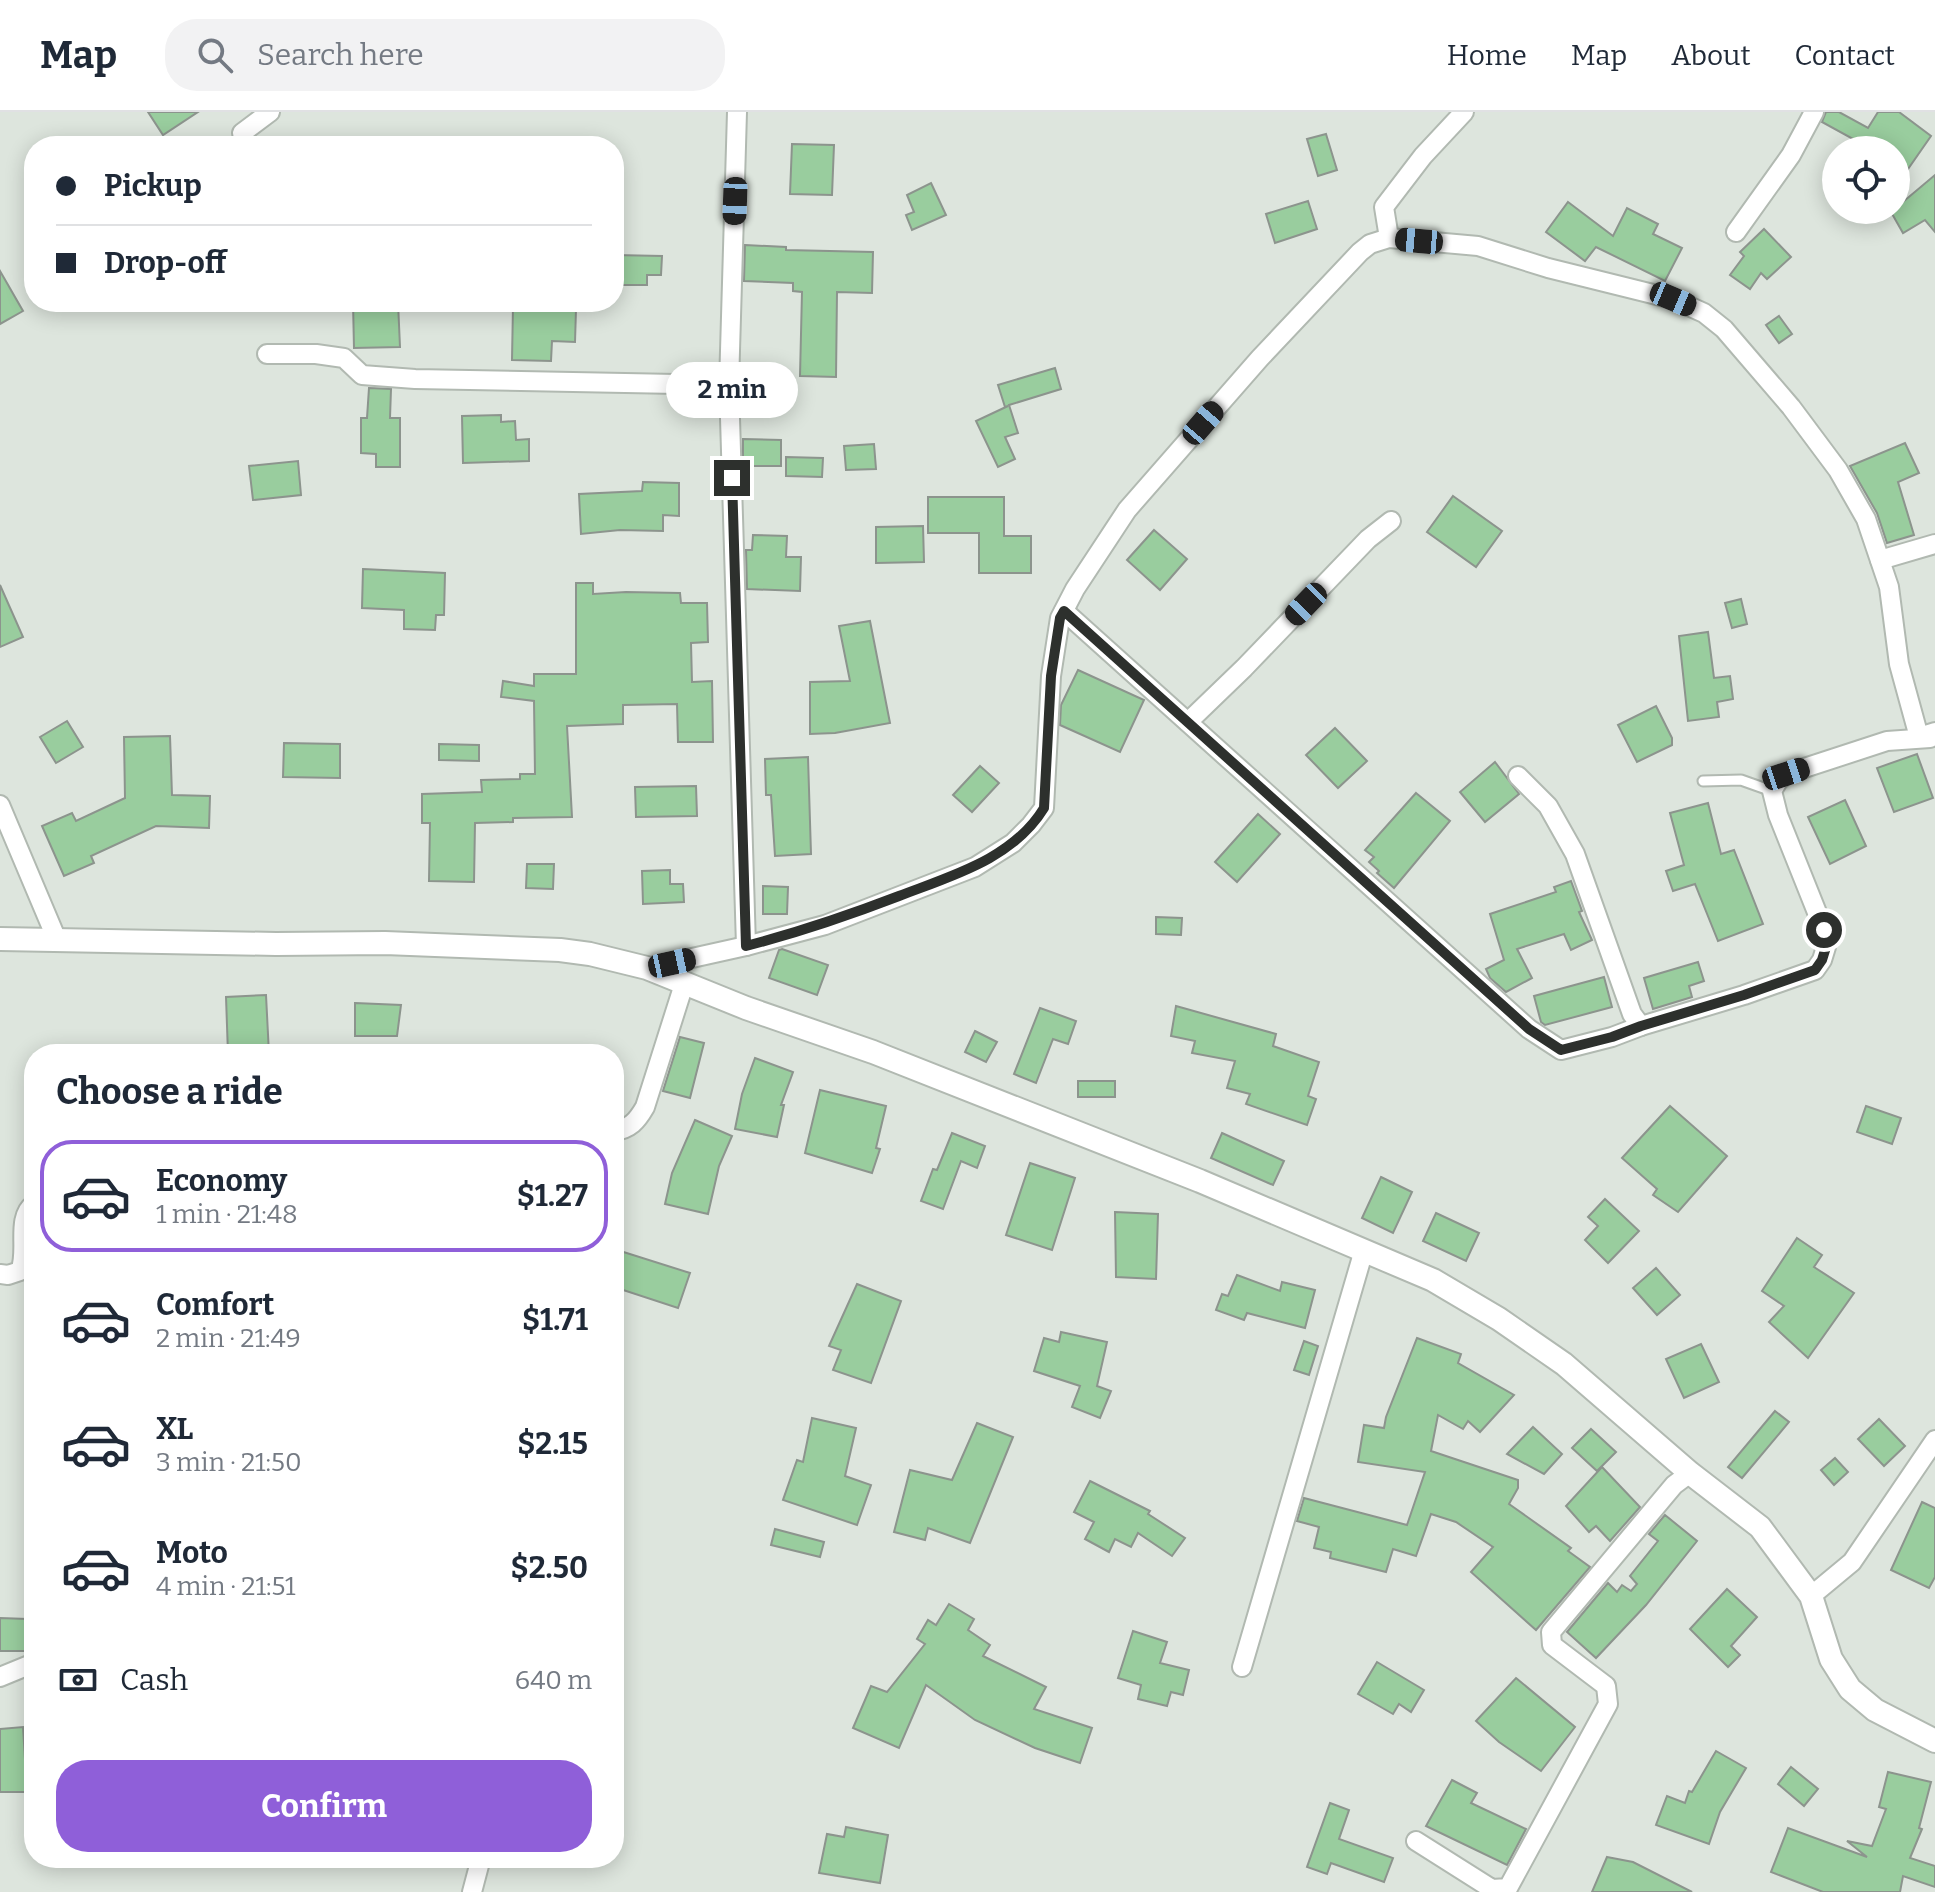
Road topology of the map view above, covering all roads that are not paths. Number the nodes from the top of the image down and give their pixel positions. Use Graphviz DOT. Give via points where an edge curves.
graph roads {
  1 [pos="270,112"];
  2 [pos="737,112"];
  3 [pos="1464,112"];
  4 [pos="1814,112"];
  5 [pos="242,133"];
  6 [pos="1736,232"];
  7 [pos="1389,238"];
  8 [pos="267,354"];
  9 [pos="729,385"];
  10 [pos="1391,521"];
  11 [pos="1935,544"];
  12 [pos="1880,560"];
  13 [pos="1064,611"];
  14 [pos="1188,722"];
  15 [pos="1930,736"];
  16 [pos="1518,776"];
  17 [pos="1703,781"];
  18 [pos="1772,791"];
  19 [pos="0,805"];
  20 [pos="0,939"];
  21 [pos="57,940"];
  22 [pos="746,946"];
  23 [pos="647,968"];
  24 [pos="684,984"];
  25 [pos="1641,1026"];
  26 [pos="624,1129"];
  27 [pos="24,1241"];
  28 [pos="1364,1250"];
  29 [pos="0,1274"];
  30 [pos="1935,1440"];
  31 [pos="1690,1473"];
  32 [pos="1811,1596"];
  33 [pos="24,1667"];
  34 [pos="1242,1667"];
  35 [pos="0,1677"];
  36 [pos="1935,1741"];
  37 [pos="1416,1841"];
  38 [pos="478,1868"];
  39 [pos="472,1892"];
  1 -- 5 [label="street"];
  2 -- 9 [label="street"];
  3 -- 7 [label="street" via="1384,207"];
  4 -- 6 [label="street" via="1791,155"];
  7 -- 12 [label="street" via="1478,246 1673,299 1704,313 1734,340 1838,470 1866,519"];
  7 -- 13 [label="street" via="1360,252 1137,498"];
  8 -- 9 [label="street" via="344,358 362,375 415,379"];
  9 -- 22 [label="street"];
  10 -- 14 [label="street"];
  11 -- 12 [label="street"];
  12 -- 15 [label="street" via="1889,587 1899,664"];
  13 -- 14 [label="street"];
  13 -- 22 [label="street" via="1051,676 1044,808 1031,825 975,867 825,925"];
  14 -- 25 [label="street" via="1539,1036 1561,1050"];
  15 -- 18 [label="street" via="1887,741 1786,774"];
  16 -- 25 [label="street" via="1548,806 1575,854 1632,1014"];
  17 -- 18 [label="lane" via="1741,780"];
  18 -- 25 [label="street" via="1824,930 1822,960 1815,970"];
  19 -- 21 [label="street"];
  20 -- 21 [label="street"];
  21 -- 23 [label="street" via="560,950"];
  22 -- 23 [label="street"];
  23 -- 24 [label="street"];
  24 -- 26 [label="street" via="645,1107"];
  24 -- 28 [label="street" via="962,1085"];
  27 -- 29 [label="street" via="20,1271"];
  28 -- 31 [label="street" via="1433,1280 1510,1327 1564,1364"];
  28 -- 34 [label="street"];
  30 -- 32 [label="street" via="1852,1562"];
  31 -- 32 [label="street" via="1760,1527"];
  31 -- 37 [label="street" via="1674,1485 1551,1632 1552,1645 1606,1686 1608,1704 1508,1888 1492,1889"];
  32 -- 36 [label="street" via="1831,1659 1850,1689 1875,1710"];
  33 -- 35 [label="street"];
  38 -- 39 [label="street"];
}
